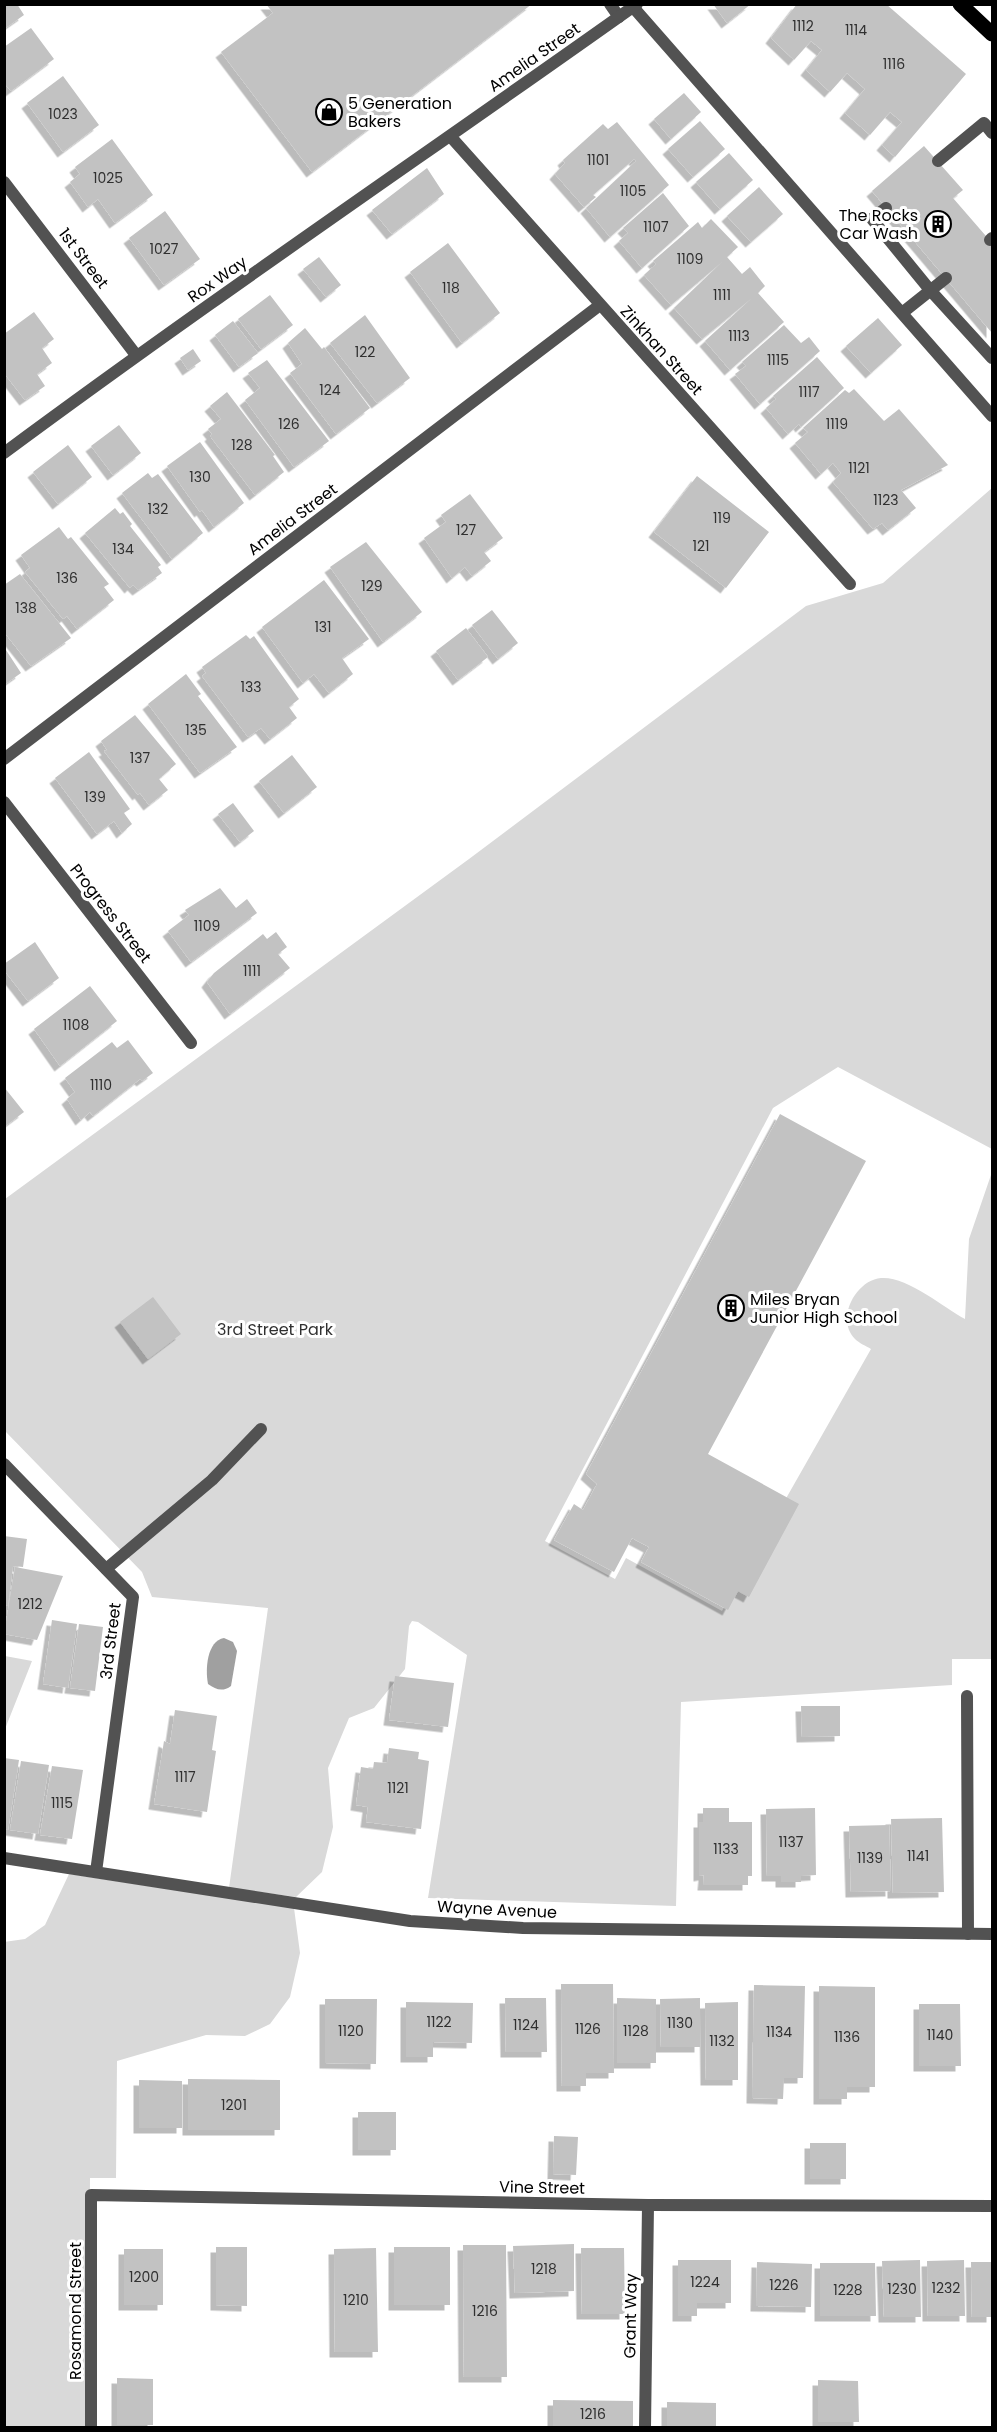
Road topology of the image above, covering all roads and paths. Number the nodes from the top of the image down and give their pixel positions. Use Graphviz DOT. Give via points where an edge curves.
graph roads {
  1 [pos="610,4"];
  2 [pos="960,4"];
  3 [pos="635,6"];
  4 [pos="620,17"];
  5 [pos="993,34"];
  6 [pos="993,133"];
  7 [pos="451,137"];
  8 [pos="938,161"];
  9 [pos="4,182"];
  10 [pos="886,208"];
  11 [pos="946,278"];
  12 [pos="930,290"];
  13 [pos="600,305"];
  14 [pos="902,313"];
  15 [pos="136,355"];
  16 [pos="993,358"];
  17 [pos="993,416"];
  18 [pos="4,453"];
  19 [pos="850,584"];
  20 [pos="4,759"];
  21 [pos="4,802"];
  22 [pos="191,1044"];
  23 [pos="261,1430"];
  24 [pos="4,1464"];
  25 [pos="106,1569"];
  26 [pos="967,1696"];
  27 [pos="4,1858"];
  28 [pos="96,1872"];
  29 [pos="968,1934"];
  30 [pos="993,1934"];
  31 [pos="91,2195"];
  32 [pos="648,2205"];
  33 [pos="993,2206"];
  34 [pos="91,2427"];
  35 [pos="645,2427"];
  1 -- 4 [label="street"];
  2 -- 5 [label="main road"];
  3 -- 4 [label="street, Amelia Street"];
  3 -- 14 [label="street"];
  4 -- 7 [label="street, Amelia Street"];
  6 -- 8 [label="street" via="984,123"];
  7 -- 13 [label="street, Zinkhan Street"];
  7 -- 15 [label="street, Rox Way"];
  9 -- 15 [label="street, 1st Street"];
  10 -- 12 [label="street" via="872,219"];
  11 -- 12 [label="street"];
  12 -- 14 [label="street"];
  12 -- 16 [label="street"];
  13 -- 19 [label="street, Zinkhan Street"];
  13 -- 20 [label="street, Amelia Street"];
  14 -- 17 [label="street"];
  15 -- 18 [label="street, Rox Way"];
  21 -- 22 [label="street, Progress Street"];
  23 -- 25 [label="street" via="212,1480"];
  24 -- 25 [label="street, 3rd Street"];
  25 -- 28 [label="street, 3rd Street" via="133,1597"];
  26 -- 29 [label="street"];
  27 -- 28 [label="street, Wayne Avenue"];
  28 -- 29 [label="street, Wayne Avenue" via="448,1924 546,1929"];
  29 -- 30 [label="street, Wayne Avenue"];
  31 -- 32 [label="street, Vine Street"];
  31 -- 34 [label="street, Rosamond Street"];
  32 -- 33 [label="street, Vine Street"];
  32 -- 35 [label="street, Grant Way"];
}
